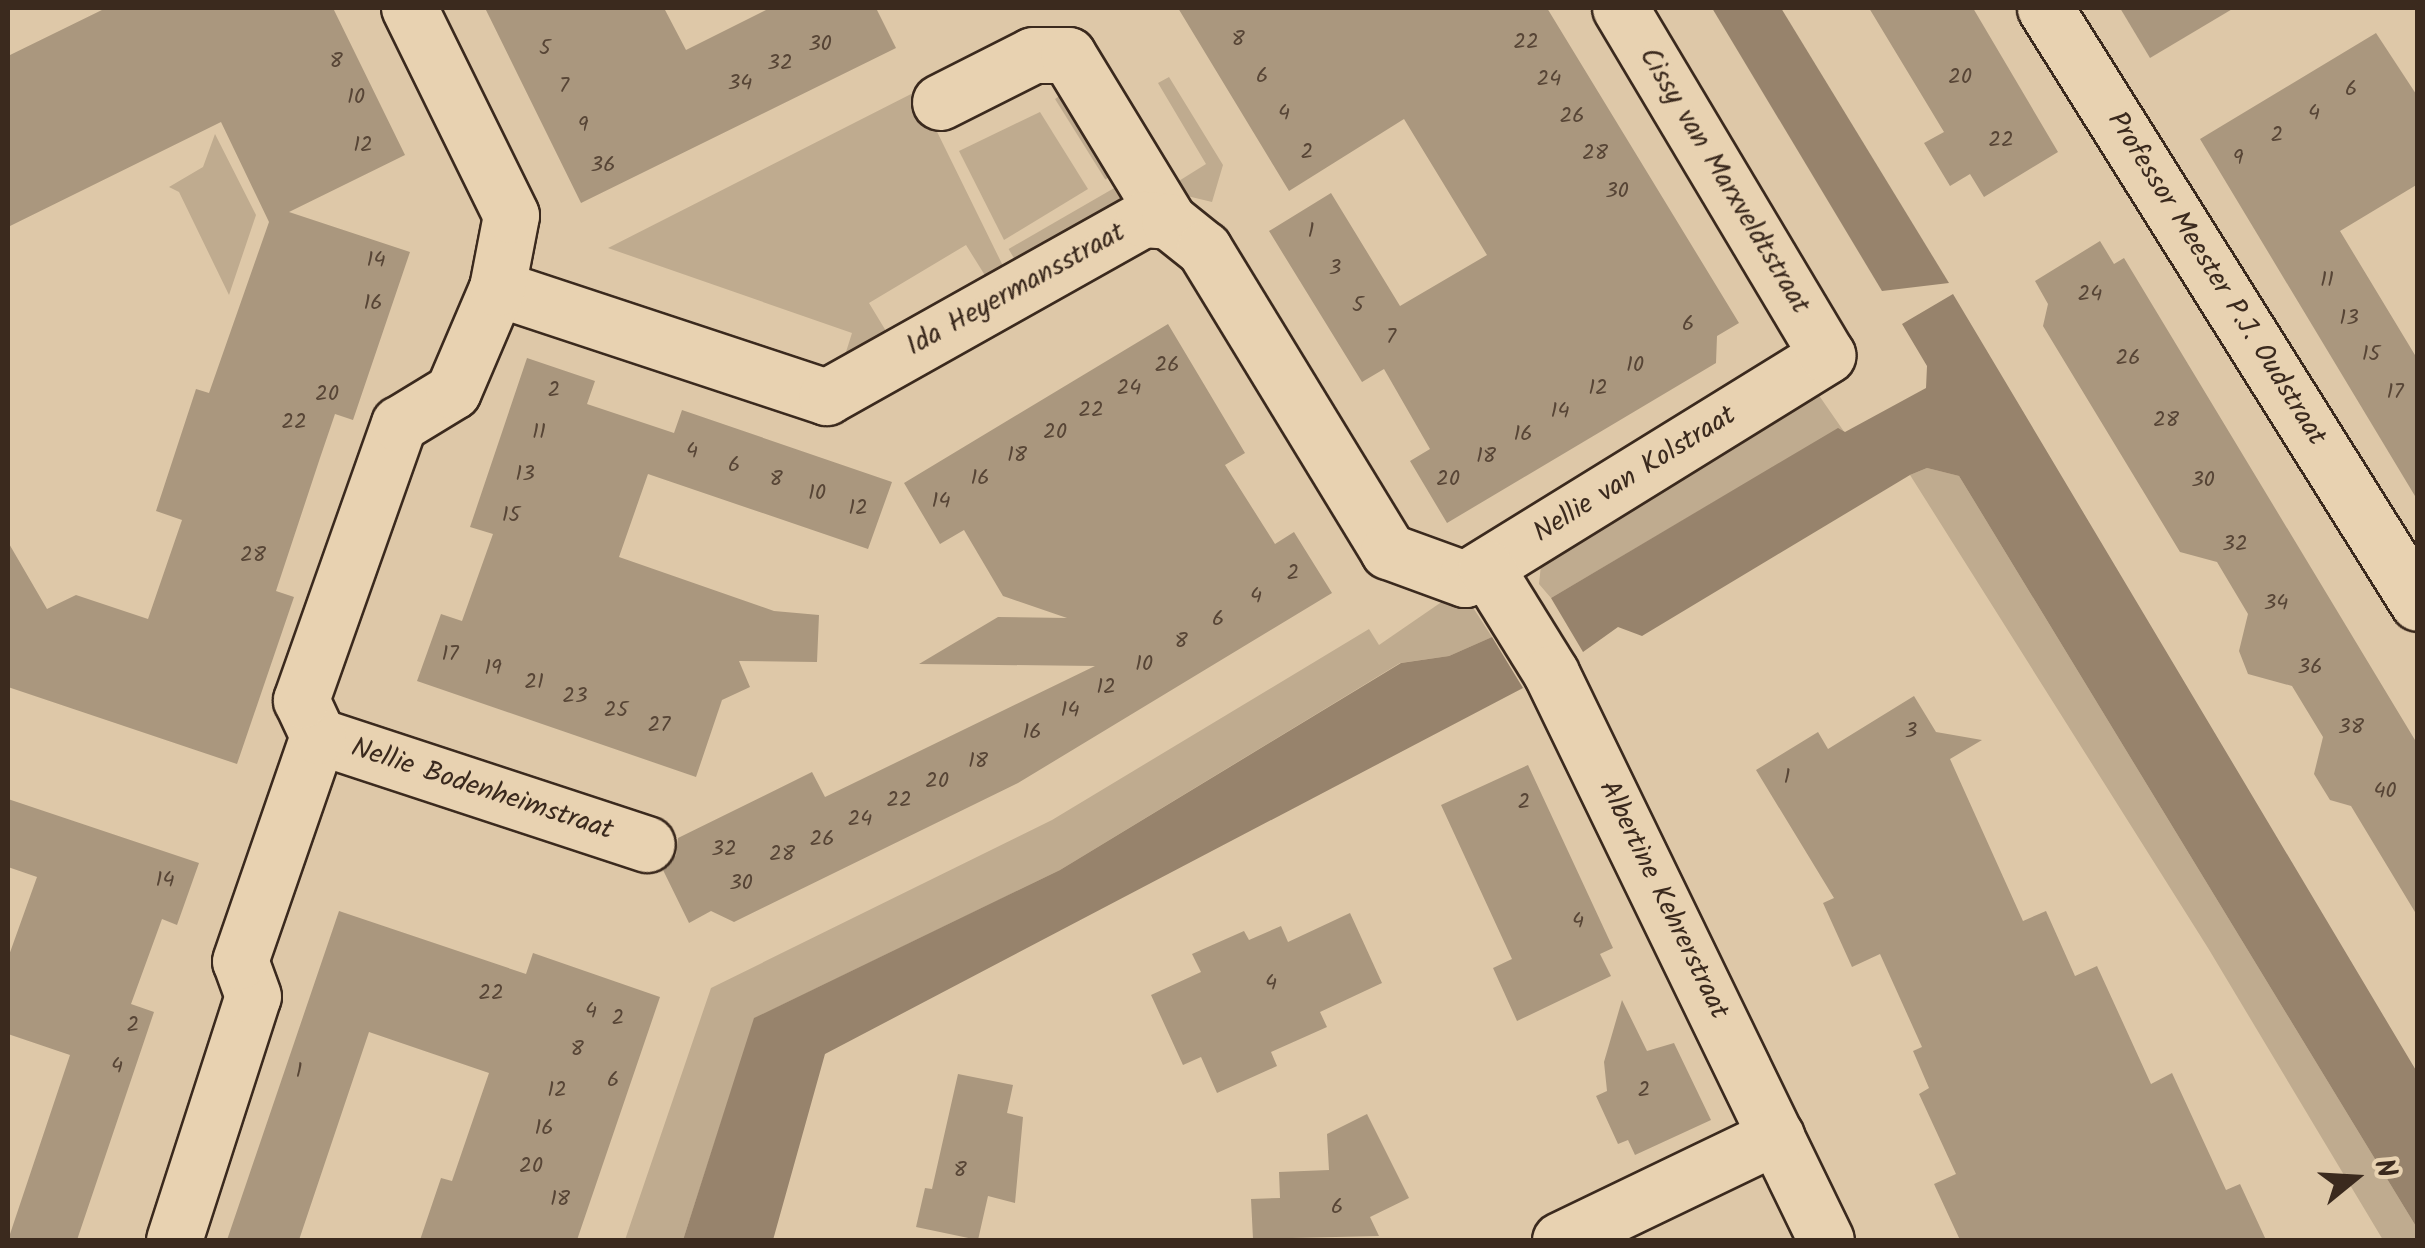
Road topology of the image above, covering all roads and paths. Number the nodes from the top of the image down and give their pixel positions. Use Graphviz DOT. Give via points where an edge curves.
graph roads {
  1 [pos="408,8"];
  2 [pos="1620,8"];
  3 [pos="2045,8"];
  4 [pos="940,102"];
  5 [pos="1170,221"];
  6 [pos="497,288"];
  7 [pos="1828,355"];
  8 [pos="2402,542"];
  9 [pos="1462,570"];
  10 [pos="2418,603"];
  11 [pos="318,736"];
  12 [pos="647,844"];
  13 [pos="1776,1136"];
  14 [pos="174,1240"];
  15 [pos="1560,1240"];
  16 [pos="1826,1240"];
  1 -- 6 [label="street, Nellie Bodenheimstraat" via="511,216"];
  2 -- 7 [label="street, Cissy van Marxveldtstraat"];
  3 -- 8 [label="street, Professor Meester P.J. Oudstraat"];
  4 -- 5 [label="street" via="1034,55 1068,55"];
  5 -- 6 [label="street, Ida Heyermansstraat" via="1143,219 826,397"];
  5 -- 9 [label="street" via="1191,232 1208,255 1388,552"];
  6 -- 11 [label="street, Nellie Bodenheimstraat" via="453,390 400,424 301,700"];
  7 -- 9 [label="street, Nellie van Kolstraat"];
  8 -- 10 [label="street, Professor Meester P.J. Oudstraat"];
  9 -- 13 [label="street, Albertine Kehrerstraat" via="1518,618 1551,672"];
  11 -- 12 [label="street, Nellie Bodenheimstraat"];
  11 -- 14 [label="street, Nellie Bodenheimstraat" via="240,961 253,996"];
  13 -- 15 [label="street"];
  13 -- 16 [label="street, Albertine Kehrerstraat"];
}
